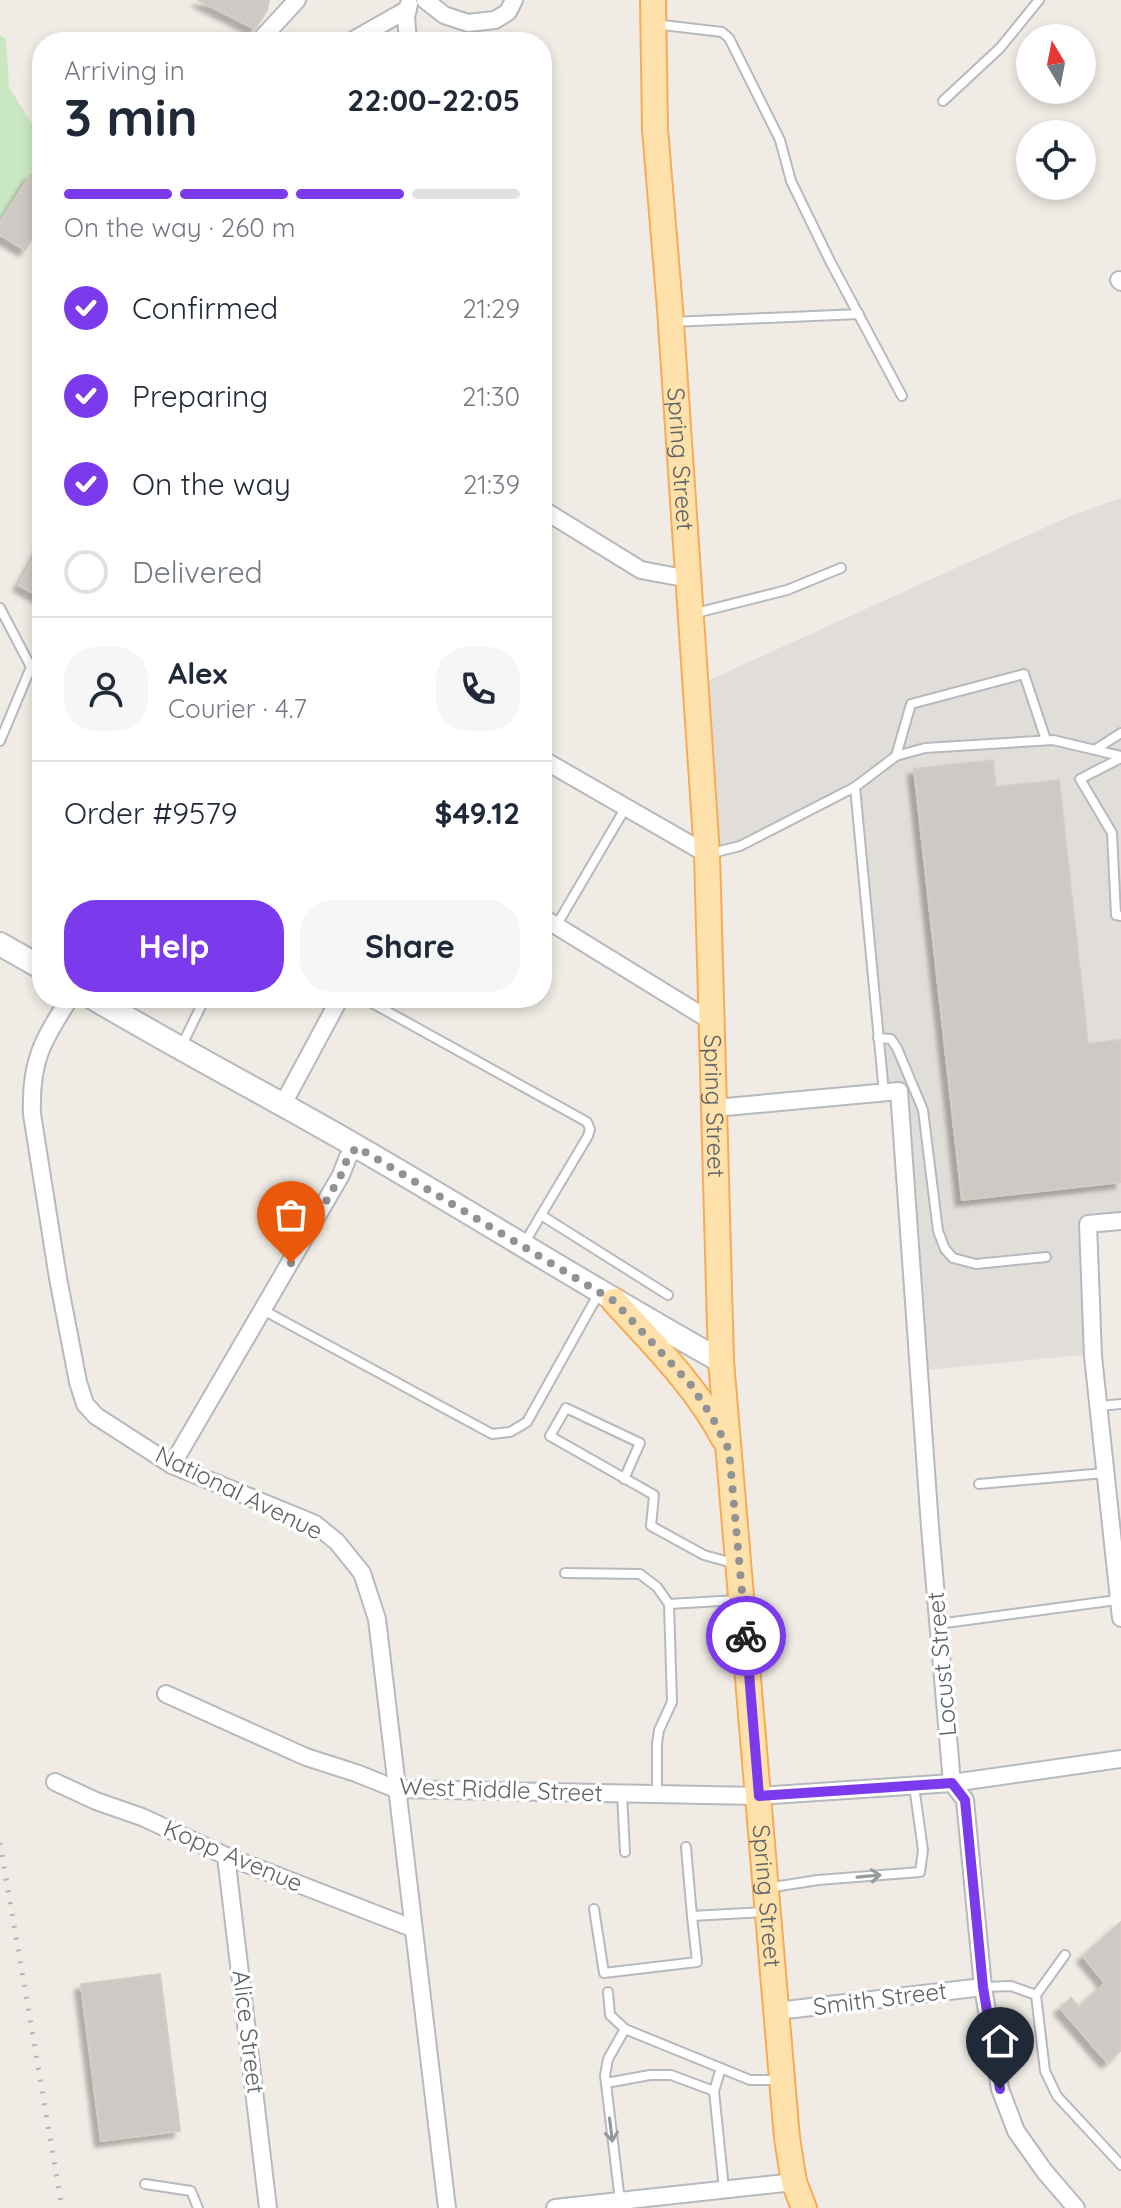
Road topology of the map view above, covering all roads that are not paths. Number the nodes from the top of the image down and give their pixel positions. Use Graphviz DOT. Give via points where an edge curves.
graph roads {
  1 [pos="297,0"];
  2 [pos="425,0"];
  3 [pos="514,0"];
  4 [pos="1039,0"];
  5 [pos="409,4"];
  6 [pos="654,12"];
  7 [pos="268,32"];
  8 [pos="366,32"];
  9 [pos="407,32"];
  10 [pos="943,101"];
  11 [pos="859,314"];
  12 [pos="671,322"];
  13 [pos="902,396"];
  14 [pos="552,515"];
  15 [pos="841,568"];
  16 [pos="689,579"];
  17 [pos="0,608"];
  18 [pos="691,614"];
  19 [pos="31,667"];
  20 [pos="1121,733"];
  21 [pos="1046,740"];
  22 [pos="0,741"];
  23 [pos="1096,749"];
  24 [pos="896,756"];
  25 [pos="1121,757"];
  26 [pos="552,765"];
  27 [pos="855,787"];
  28 [pos="626,807"];
  29 [pos="1112,833"];
  30 [pos="1121,846"];
  31 [pos="707,854"];
  32 [pos="1121,916"];
  33 [pos="552,917"];
  34 [pos="552,923"];
  35 [pos="0,944"];
  36 [pos="32,962"];
  37 [pos="63,1008"];
  38 [pos="112,1008"];
  39 [pos="200,1008"];
  40 [pos="335,1008"];
  41 [pos="381,1008"];
  42 [pos="711,1021"];
  43 [pos="878,1038"];
  44 [pos="181,1048"];
  45 [pos="891,1092"];
  46 [pos="283,1104"];
  47 [pos="715,1108"];
  48 [pos="357,1147"];
  49 [pos="541,1215"];
  50 [pos="1121,1221"];
  51 [pos="522,1247"];
  52 [pos="1046,1257"];
  53 [pos="668,1295"];
  54 [pos="607,1296"];
  55 [pos="263,1310"];
  56 [pos="721,1361"];
  57 [pos="1121,1404"];
  58 [pos="1099,1406"];
  59 [pos="729,1450"];
  60 [pos="172,1465"];
  61 [pos="1106,1473"];
  62 [pos="624,1479"];
  63 [pos="979,1484"];
  64 [pos="1116,1514"];
  65 [pos="741,1565"];
  66 [pos="565,1573"];
  67 [pos="743,1600"];
  68 [pos="1117,1600"];
  69 [pos="669,1604"];
  70 [pos="1121,1618"];
  71 [pos="938,1624"];
  72 [pos="166,1694"];
  73 [pos="1121,1759"];
  74 [pos="55,1782"];
  75 [pos="952,1783"];
  76 [pos="914,1786"];
  77 [pos="396,1789"];
  78 [pos="622,1794"];
  79 [pos="657,1795"];
  80 [pos="759,1796"];
  81 [pos="686,1847"];
  82 [pos="625,1852"];
  83 [pos="226,1856"];
  84 [pos="768,1900"];
  85 [pos="594,1909"];
  86 [pos="692,1916"];
  87 [pos="412,1928"];
  88 [pos="1065,1955"];
  89 [pos="983,1987"];
  90 [pos="608,1992"];
  91 [pos="1036,1995"];
  92 [pos="777,2011"];
  93 [pos="625,2029"];
  94 [pos="721,2068"];
  95 [pos="782,2080"];
  96 [pos="606,2083"];
  97 [pos="714,2091"];
  98 [pos="1121,2165"];
  99 [pos="794,2182"];
  100 [pos="145,2184"];
  101 [pos="724,2190"];
  102 [pos="620,2201"];
  103 [pos="665,2202"];
  104 [pos="198,2208"];
  105 [pos="268,2208"];
  106 [pos="447,2208"];
  107 [pos="555,2208"];
  108 [pos="804,2208"];
  109 [pos="1076,2208"];
  1 -- 7 [label="street"];
  2 -- 3 [label="street" via="444,15 468,23 495,20"];
  4 -- 10 [label="lane" via="1000,48"];
  5 -- 8 [label="street"];
  5 -- 9 [label="street"];
  6 -- 11 [label="lane" via="729,38 780,140 791,181"];
  6 -- 12 [label="main road, Spring Street" via="655,129"];
  11 -- 12 [label="lane"];
  11 -- 13 [label="lane"];
  12 -- 16 [label="main road, Spring Street"];
  14 -- 16 [label="street" via="641,570"];
  15 -- 18 [label="lane" via="787,590"];
  16 -- 18 [label="main road, Spring Street"];
  17 -- 19 [label="lane"];
  18 -- 31 [label="main road, Spring Street"];
  19 -- 22 [label="lane"];
  20 -- 23 [label="lane"];
  21 -- 23 [label="lane"];
  21 -- 24 [label="lane" via="925,748"];
  21 -- 24 [label="lane" via="1024,674 911,704"];
  23 -- 25 [label="lane"];
  24 -- 27 [label="lane"];
  25 -- 29 [label="lane" via="1080,779"];
  26 -- 28 [label="street"];
  27 -- 31 [label="lane" via="740,846"];
  27 -- 43 [label="lane"];
  28 -- 31 [label="street"];
  28 -- 33 [label="lane"];
  29 -- 30 [label="lane"];
  29 -- 32 [label="lane" via="1116,915"];
  31 -- 42 [label="main road, Spring Street"];
  34 -- 42 [label="street"];
  35 -- 36 [label="main road"];
  37 -- 60 [label="street, National Avenue" via="42,1041 31,1088 32,1114 78,1382 85,1404 96,1416"];
  38 -- 44 [label="main road"];
  39 -- 44 [label="lane"];
  40 -- 46 [label="street"];
  41 -- 49 [label="lane" via="587,1122 588,1136"];
  42 -- 47 [label="main road, Spring Street"];
  43 -- 45 [label="lane"];
  43 -- 52 [label="lane" via="891,1039 920,1098 945,1249 953,1258 976,1264"];
  44 -- 46 [label="main road"];
  45 -- 47 [label="street"];
  45 -- 71 [label="street, Locust Street"];
  46 -- 48 [label="main road"];
  47 -- 56 [label="main road, Spring Street"];
  48 -- 51 [label="main road"];
  48 -- 55 [label="street"];
  49 -- 51 [label="lane"];
  49 -- 53 [label="lane"];
  50 -- 58 [label="street" via="1088,1224"];
  51 -- 54 [label="main road"];
  54 -- 55 [label="lane" via="527,1422 492,1434"];
  54 -- 56 [label="main road"];
  54 -- 59 [label="main road" via="691,1385"];
  55 -- 60 [label="street"];
  56 -- 59 [label="main road, Spring Street"];
  57 -- 58 [label="lane"];
  58 -- 61 [label="street"];
  59 -- 65 [label="main road, Spring Street"];
  60 -- 77 [label="street, National Avenue" via="315,1524 362,1573 377,1619"];
  61 -- 63 [label="lane"];
  61 -- 64 [label="street"];
  62 -- 62 [label="lane" via="550,1436 566,1408 640,1443"];
  62 -- 65 [label="lane" via="654,1495 651,1526 704,1555"];
  64 -- 68 [label="street"];
  65 -- 67 [label="main road, Spring Street"];
  66 -- 69 [label="lane" via="640,1574"];
  67 -- 69 [label="lane"];
  67 -- 80 [label="main road, Spring Street"];
  68 -- 70 [label="street"];
  68 -- 71 [label="lane"];
  69 -- 79 [label="lane" via="672,1702 659,1730"];
  71 -- 75 [label="street, Locust Street"];
  72 -- 77 [label="street, West Riddle Street" via="306,1757"];
  73 -- 75 [label="street, West Riddle Street"];
  74 -- 83 [label="street, Kopp Avenue"];
  75 -- 76 [label="street, West Riddle Street"];
  75 -- 89 [label="street, Locust Street" via="965,1800"];
  76 -- 80 [label="street, West Riddle Street"];
  84 -- 76 [label="lane, one-way" via="818,1880 920,1872 923,1850"];
  77 -- 78 [label="street, West Riddle Street"];
  77 -- 87 [label="street, National Avenue"];
  78 -- 79 [label="street, West Riddle Street"];
  78 -- 82 [label="lane"];
  79 -- 80 [label="street, West Riddle Street"];
  80 -- 84 [label="main road, Spring Street"];
  81 -- 86 [label="lane"];
  83 -- 87 [label="street, Kopp Avenue"];
  83 -- 105 [label="street, Alice Street"];
  84 -- 86 [label="lane"];
  84 -- 92 [label="main road, Spring Street"];
  85 -- 86 [label="lane" via="604,1973 697,1962"];
  87 -- 106 [label="street, National Avenue"];
  88 -- 91 [label="lane"];
  89 -- 91 [label="lane" via="1011,1986"];
  89 -- 92 [label="street, Smith Street"];
  89 -- 109 [label="street, Locust Street" via="1000,2089 1016,2131"];
  90 -- 93 [label="lane" via="610,2015"];
  91 -- 98 [label="lane" via="1045,2071 1057,2096"];
  92 -- 95 [label="main road, Spring Street"];
  93 -- 94 [label="lane"];
  93 -- 96 [label="lane" via="608,2059"];
  94 -- 95 [label="lane" via="750,2080"];
  94 -- 97 [label="lane"];
  95 -- 99 [label="main road, Spring Street"];
  96 -- 97 [label="lane" via="671,2075"];
  96 -- 102 [label="lane, one-way"];
  97 -- 101 [label="lane"];
  99 -- 101 [label="street"];
  99 -- 108 [label="main road, Spring Street"];
  100 -- 104 [label="lane" via="191,2191"];
  101 -- 103 [label="street"];
  102 -- 103 [label="street"];
  102 -- 107 [label="street"];
}
